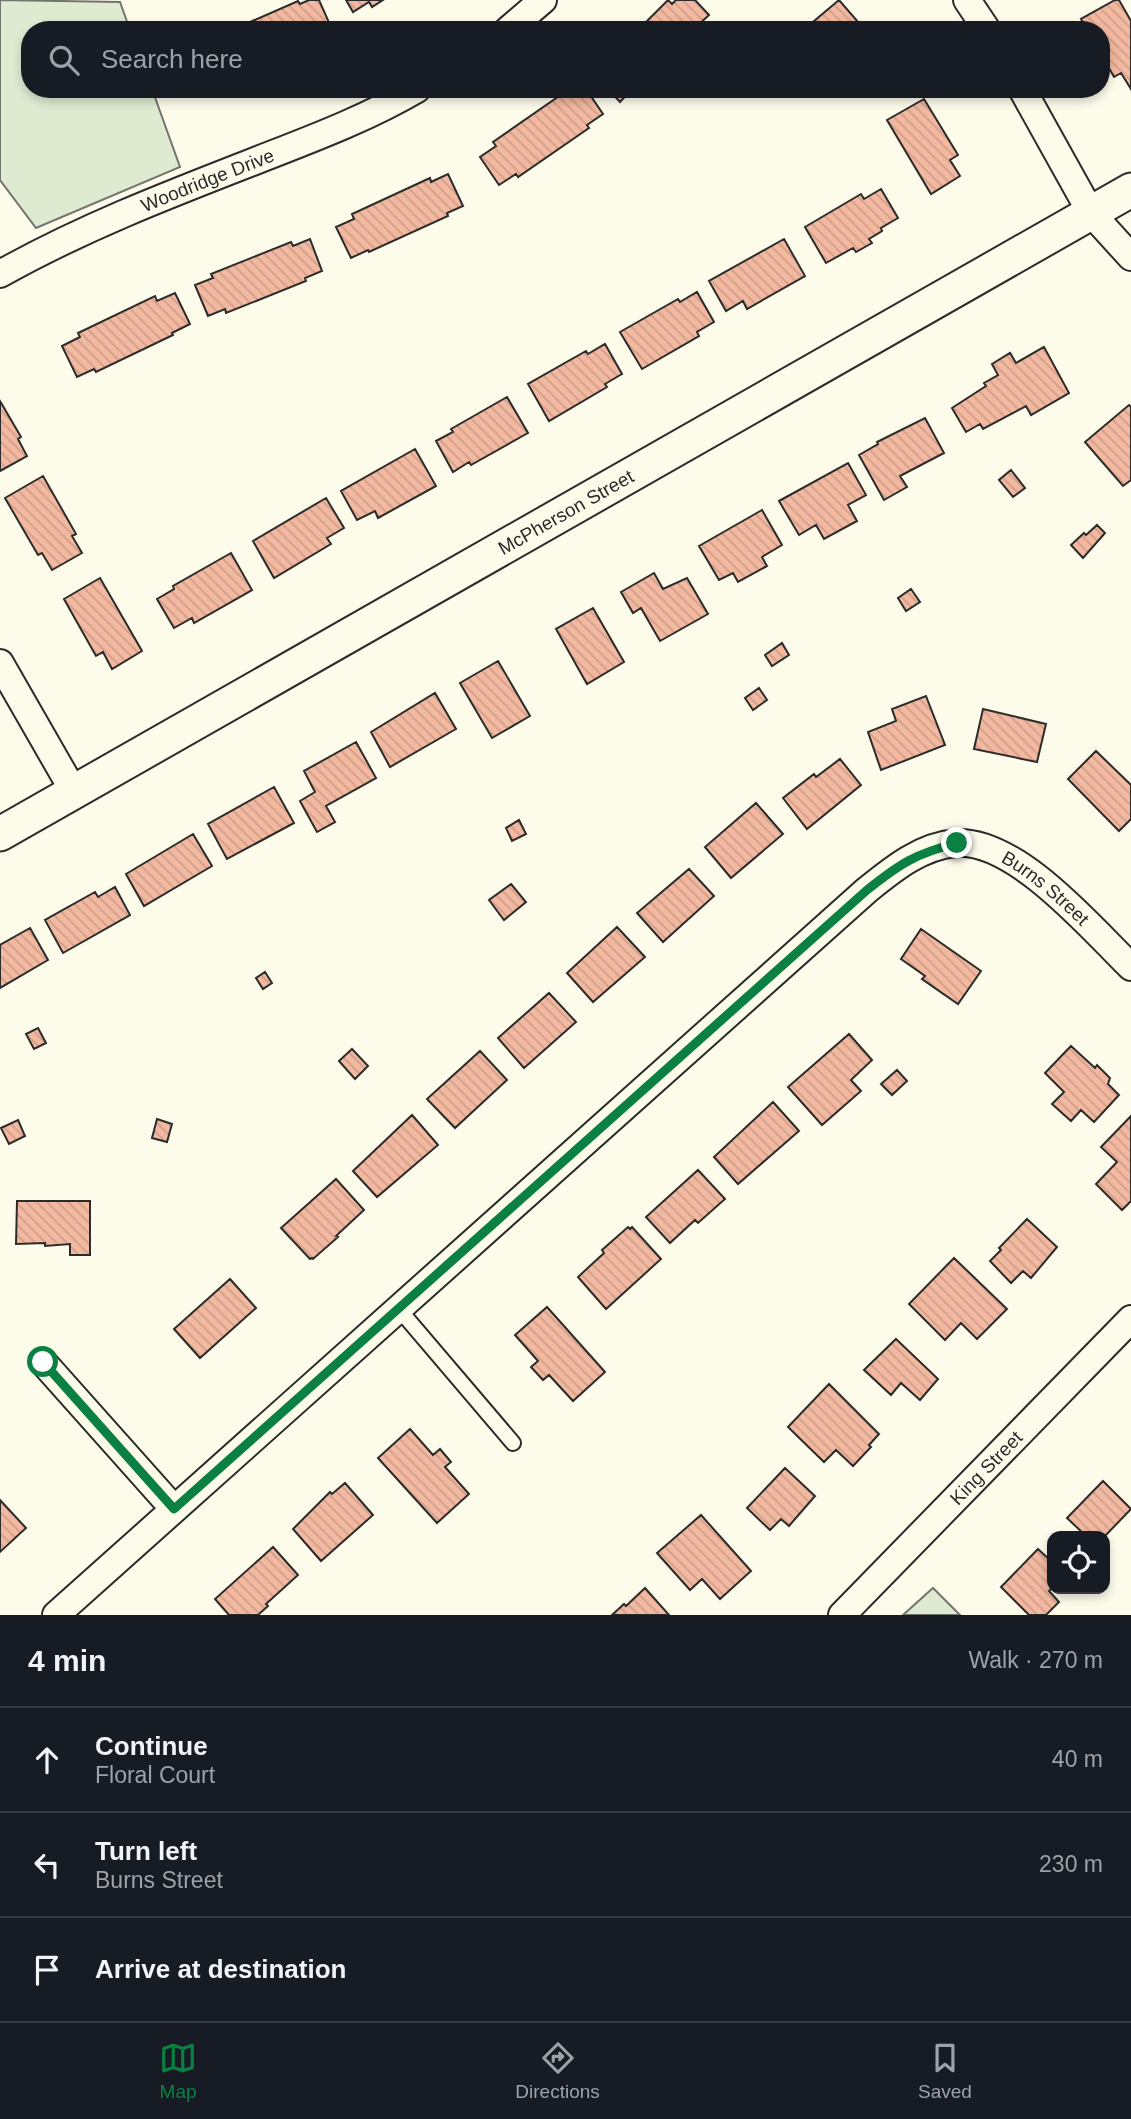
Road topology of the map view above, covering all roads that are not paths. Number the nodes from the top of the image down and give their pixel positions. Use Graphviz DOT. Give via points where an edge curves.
graph roads {
  1 [pos="544,0"];
  2 [pos="967,0"];
  3 [pos="519,21"];
  4 [pos="981,21"];
  5 [pos="399,98"];
  6 [pos="1027,98"];
  7 [pos="1131,190"];
  8 [pos="1091,213"];
  9 [pos="1131,257"];
  10 [pos="0,274"];
  11 [pos="0,663"];
  12 [pos="74,792"];
  13 [pos="0,834"];
  14 [pos="1131,967"];
  15 [pos="398,1308"];
  16 [pos="1131,1319"];
  17 [pos="43,1362"];
  18 [pos="513,1443"];
  19 [pos="174,1509"];
  20 [pos="56,1615"];
  21 [pos="842,1615"];
  1 -- 3 [label="street"];
  2 -- 4 [label="street"];
  5 -- 10 [label="street, Woodridge Drive" via="339,128 111,219"];
  6 -- 8 [label="street"];
  7 -- 8 [label="street, McPherson Street"];
  8 -- 9 [label="street"];
  8 -- 12 [label="street, McPherson Street"];
  11 -- 12 [label="street"];
  12 -- 13 [label="street, McPherson Street"];
  14 -- 15 [label="street, Burns Street" via="1016,860 988,848 957,843 901,863"];
  15 -- 18 [label="lane"];
  15 -- 19 [label="street, Burns Street"];
  16 -- 21 [label="street, King Street"];
  17 -- 19 [label="street"];
  19 -- 20 [label="street, Burns Street"];
}
